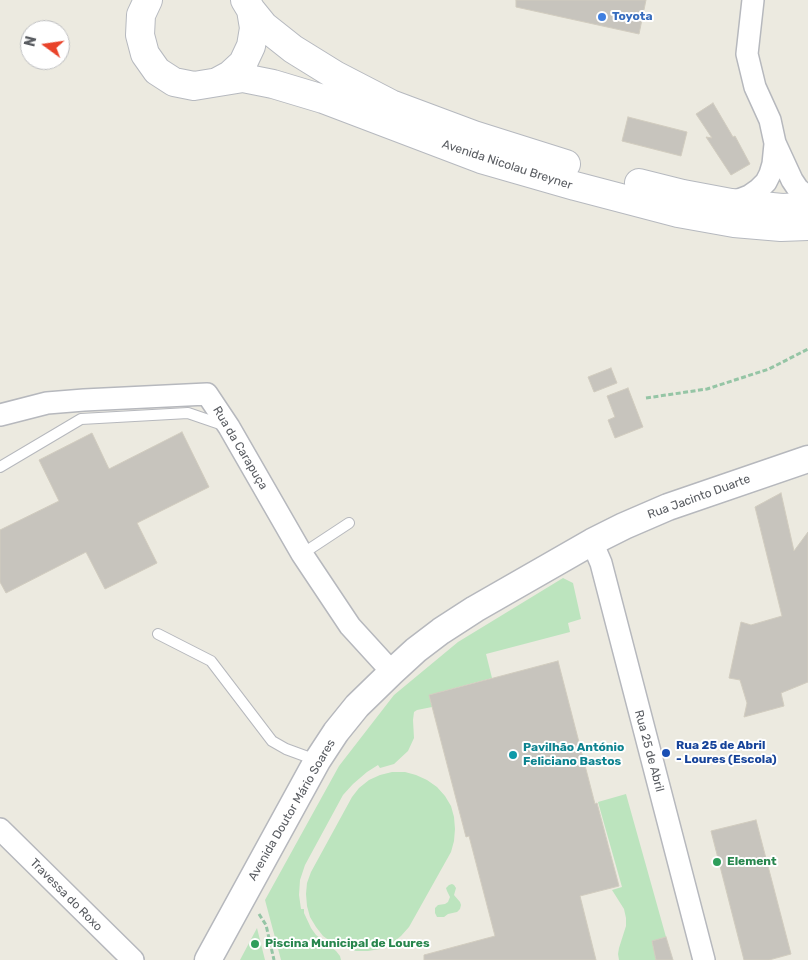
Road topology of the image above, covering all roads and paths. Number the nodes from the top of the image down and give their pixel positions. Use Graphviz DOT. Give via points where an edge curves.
graph roads {
  1 [pos="148,0"];
  2 [pos="753,0"];
  3 [pos="248,5"];
  4 [pos="214,84"];
  5 [pos="775,143"];
  6 [pos="808,197"];
  7 [pos="731,203"];
  8 [pos="808,207"];
  9 [pos="808,226"];
  10 [pos="808,349"];
  11 [pos="646,398"];
  12 [pos="0,415"];
  13 [pos="229,427"];
  14 [pos="808,459"];
  15 [pos="0,467"];
  16 [pos="349,523"];
  17 [pos="592,542"];
  18 [pos="302,554"];
  19 [pos="158,634"];
  20 [pos="392,672"];
  21 [pos="317,760"];
  22 [pos="0,830"];
  23 [pos="255,907"];
  24 [pos="132,960"];
  25 [pos="208,960"];
  26 [pos="274,960"];
  27 [pos="704,960"];
  1 -- 4 [label="main road, Avenida Nicolau Breyner" via="141,14 140,35 145,54 157,70 174,82 194,86"];
  2 -- 5 [label="street" via="747,54"];
  3 -- 4 [label="main road, Avenida Nicolau Breyner" via="254,28 251,46 243,63 230,76"];
  3 -- 7 [label="main road, Avenida Nicolau Breyner" via="264,26 293,49 391,104 581,169"];
  4 -- 9 [label="main road, Avenida Nicolau Breyner" via="243,78 272,84 481,158 678,213 734,223"];
  5 -- 6 [label="street" via="792,180"];
  5 -- 7 [label="street" via="773,164 766,182 748,196"];
  7 -- 8 [label="main road, Avenida Nicolau Breyner"];
  10 -- 11 [label="path" via="770,369 707,389"];
  12 -- 13 [label="street, Rua da Carapuça" via="47,403 207,394"];
  13 -- 15 [label="lane" via="188,413 81,419"];
  13 -- 18 [label="street, Rua da Carapuça"];
  14 -- 17 [label="street, Rua Jacinto Duarte" via="668,507"];
  16 -- 18 [label="lane"];
  17 -- 20 [label="street, Avenida Doutor Mário Soares" via="475,609 416,650"];
  17 -- 27 [label="street, Rua 25 de Abril" via="601,564"];
  18 -- 20 [label="street, Rua da Carapuça" via="350,626"];
  19 -- 21 [label="lane" via="211,661 272,741"];
  20 -- 21 [label="street, Avenida Doutor Mário Soares" via="357,706"];
  21 -- 25 [label="street, Avenida Doutor Mário Soares"];
  22 -- 24 [label="street, Travessa do Roxo"];
  23 -- 26 [label="path" via="266,925"];
}
